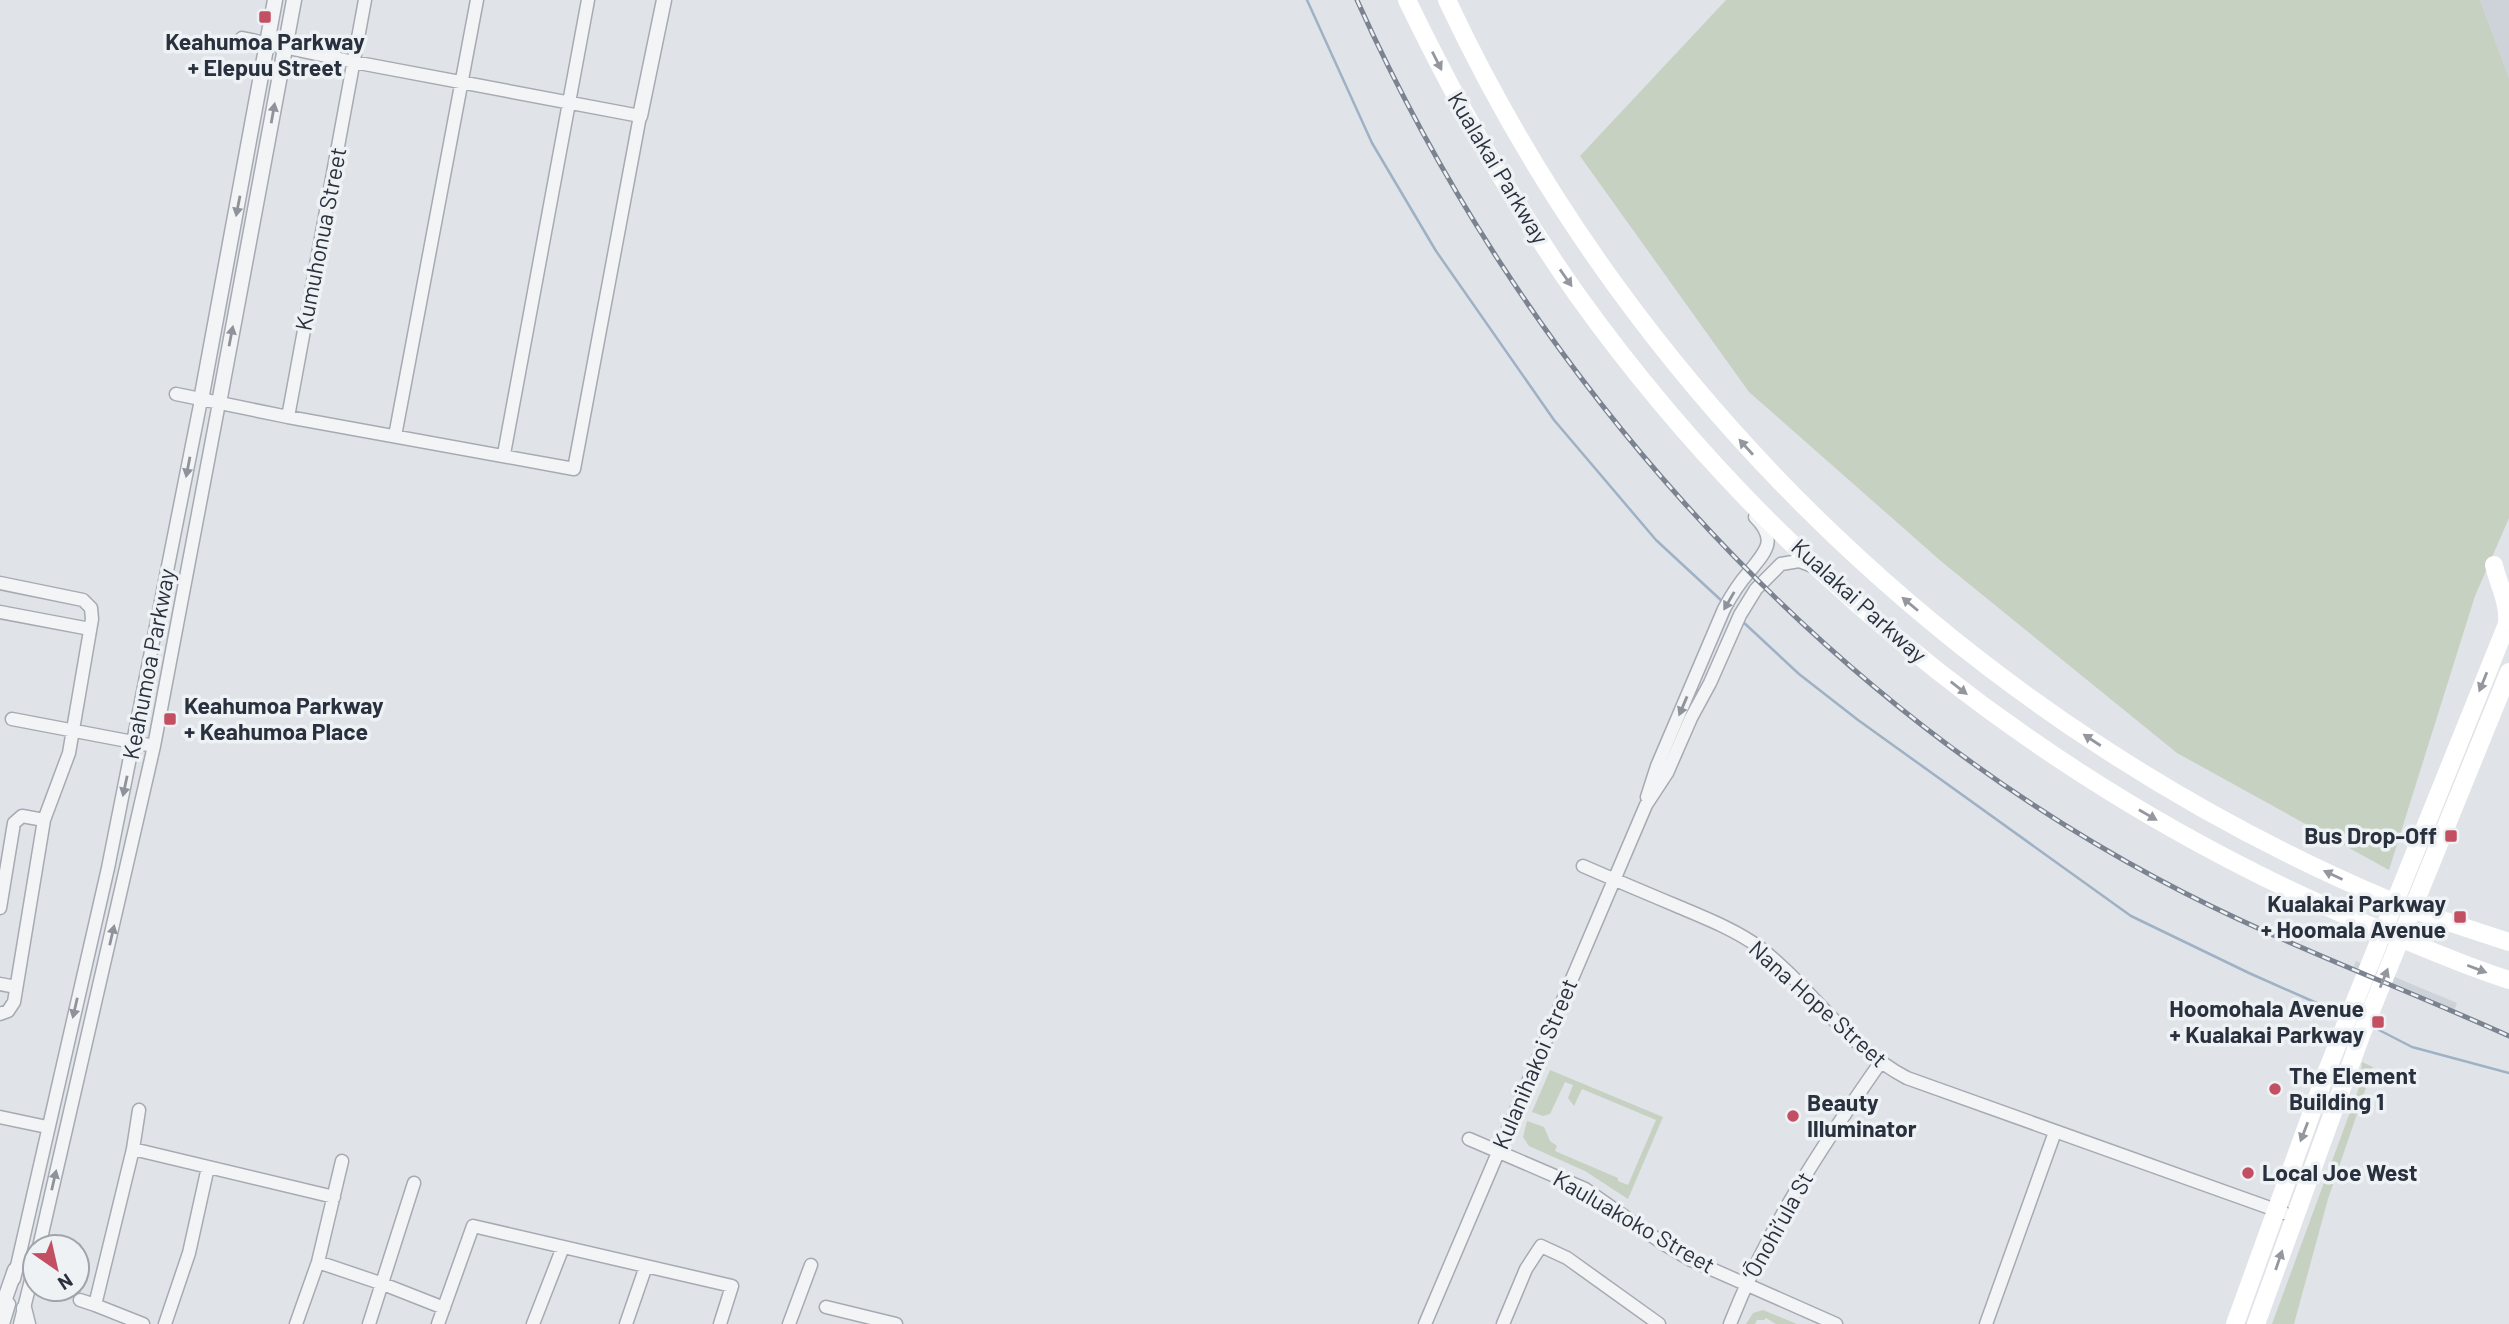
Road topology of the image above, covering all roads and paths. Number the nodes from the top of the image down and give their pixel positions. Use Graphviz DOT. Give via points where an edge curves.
graph roads {
  1 [pos="275,0"];
  2 [pos="294,0"];
  3 [pos="365,0"];
  4 [pos="477,0"];
  5 [pos="588,0"];
  6 [pos="664,0"];
  7 [pos="1407,0"];
  8 [pos="1447,0"];
  9 [pos="242,38"];
  10 [pos="268,43"];
  11 [pos="284,46"];
  12 [pos="354,62"];
  13 [pos="461,80"];
  14 [pos="570,101"];
  15 [pos="640,116"];
  16 [pos="1651,389"];
  17 [pos="176,394"];
  18 [pos="201,400"];
  19 [pos="219,403"];
  20 [pos="288,417"];
  21 [pos="395,436"];
  22 [pos="503,454"];
  23 [pos="2504,565"];
  24 [pos="1825,575"];
  25 [pos="0,583"];
  26 [pos="0,612"];
  27 [pos="2508,621"];
  28 [pos="90,629"];
  29 [pos="2509,672"];
  30 [pos="12,719"];
  31 [pos="73,732"];
  32 [pos="134,742"];
  33 [pos="154,746"];
  34 [pos="1646,805"];
  35 [pos="44,820"];
  36 [pos="1583,866"];
  37 [pos="1614,880"];
  38 [pos="2396,903"];
  39 [pos="0,908"];
  40 [pos="2413,909"];
  41 [pos="2392,935"];
  42 [pos="2509,942"];
  43 [pos="2509,980"];
  44 [pos="0,984"];
  45 [pos="16,988"];
  46 [pos="0,1014"];
  47 [pos="1880,1063"];
  48 [pos="139,1110"];
  49 [pos="0,1117"];
  50 [pos="47,1127"];
  51 [pos="2055,1132"];
  52 [pos="1469,1139"];
  53 [pos="132,1149"];
  54 [pos="1498,1151"];
  55 [pos="342,1161"];
  56 [pos="208,1167"];
  57 [pos="414,1183"];
  58 [pos="334,1197"];
  59 [pos="2275,1211"];
  60 [pos="2294,1217"];
  61 [pos="42,1233"];
  62 [pos="563,1247"];
  63 [pos="318,1262"];
  64 [pos="811,1265"];
  65 [pos="646,1266"];
  66 [pos="15,1270"];
  67 [pos="383,1284"];
  68 [pos="1745,1284"];
  69 [pos="25,1303"];
  70 [pos="89,1303"];
  71 [pos="95,1305"];
  72 [pos="826,1307"];
  73 [pos="24,1308"];
  74 [pos="444,1308"];
  75 [pos="0,1312"];
  76 [pos="858,1320"];
  77 [pos="3,1324"];
  78 [pos="20,1324"];
  79 [pos="28,1324"];
  80 [pos="143,1324"];
  81 [pos="165,1324"];
  82 [pos="296,1324"];
  83 [pos="369,1324"];
  84 [pos="439,1324"];
  85 [pos="533,1324"];
  86 [pos="626,1324"];
  87 [pos="720,1324"];
  88 [pos="789,1324"];
  89 [pos="896,1324"];
  90 [pos="1425,1324"];
  91 [pos="1503,1324"];
  92 [pos="1659,1324"];
  93 [pos="1730,1324"];
  94 [pos="1836,1324"];
  95 [pos="1986,1324"];
  96 [pos="2235,1324"];
  97 [pos="2256,1324"];
  1 -- 10 [label="street, Keahumoa Parkway"];
  2 -- 11 [label="street, Keahumoa Parkway"];
  3 -- 12 [label="street, Kumuhonua Street"];
  4 -- 13 [label="street"];
  5 -- 14 [label="street"];
  6 -- 15 [label="street"];
  7 -- 16 [label="main road, Kualakai Parkway, one-way" via="1454,95 1533,229"];
  38 -- 8 [label="main road, Kualakai Parkway, one-way" via="2256,838 2120,759 1979,661 1847,549 1731,430 1627,302 1527,150"];
  9 -- 10 [label="street"];
  10 -- 11 [label="street"];
  10 -- 18 [label="street, Keahumoa Parkway, one-way"];
  11 -- 12 [label="street"];
  19 -- 11 [label="street, Keahumoa Parkway, one-way"];
  12 -- 13 [label="street"];
  12 -- 20 [label="street, Kumuhonua Street"];
  13 -- 14 [label="street"];
  13 -- 21 [label="street"];
  14 -- 15 [label="street"];
  14 -- 22 [label="street"];
  15 -- 22 [label="street" via="574,469"];
  16 -- 24 [label="main road, Kualakai Parkway"];
  16 -- 34 [label="street, Kulanihakoi Street, one-way" via="1695,452 1764,527 1768,539 1767,549 1728,601 1657,766"];
  17 -- 18 [label="street"];
  18 -- 19 [label="street"];
  18 -- 32 [label="street, Keahumoa Parkway, one-way"];
  19 -- 20 [label="street"];
  19 -- 33 [label="street, Keahumoa Parkway"];
  20 -- 21 [label="street"];
  21 -- 22 [label="street"];
  23 -- 27 [label="main road" via="2499,586 2507,603"];
  24 -- 34 [label="street, Kulanihakoi Street" via="1810,564 1795,561 1768,575 1744,608 1667,773"];
  24 -- 41 [label="main road, Kualakai Parkway, one-way" via="1978,703 2136,809 2258,875"];
  25 -- 28 [label="street" via="83,600 91,608"];
  26 -- 28 [label="street"];
  27 -- 38 [label="main road, one-way"];
  28 -- 31 [label="street"];
  29 -- 40 [label="main road"];
  30 -- 31 [label="street"];
  31 -- 32 [label="street"];
  31 -- 35 [label="street"];
  32 -- 33 [label="street"];
  32 -- 50 [label="street, Keahumoa Parkway, one-way"];
  61 -- 33 [label="street, Keahumoa Parkway, one-way"];
  34 -- 37 [label="street, Kulanihakoi Street"];
  35 -- 39 [label="street" via="22,816 14,823"];
  35 -- 45 [label="street"];
  36 -- 37 [label="street, Nana Hope Street"];
  37 -- 47 [label="street, Nana Hope Street" via="1720,924 1756,945"];
  37 -- 54 [label="street, Kulanihakoi Street"];
  38 -- 40 [label="main road, Kualakai Parkway"];
  38 -- 41 [label="main road"];
  40 -- 41 [label="main road"];
  40 -- 42 [label="main road, Kualakai Parkway"];
  41 -- 43 [label="main road, Kualakai Parkway, one-way"];
  41 -- 59 [label="main road, one-way" via="2326,1073"];
  60 -- 41 [label="main road, one-way" via="2362,1033"];
  44 -- 45 [label="street"];
  45 -- 46 [label="street" via="12,1007"];
  47 -- 51 [label="street, Nana Hope Street" via="1928,1087"];
  47 -- 68 [label="street, ‘Ōnohi‘ula St" via="1793,1194"];
  48 -- 53 [label="street"];
  49 -- 50 [label="street"];
  50 -- 66 [label="street, Keahumoa Parkway"];
  51 -- 59 [label="street, Nana Hope Street"];
  51 -- 95 [label="street"];
  52 -- 54 [label="street, Kauluakoko Street"];
  53 -- 56 [label="street"];
  53 -- 71 [label="street"];
  54 -- 68 [label="street, Kauluakoko Street" via="1585,1189 1672,1250"];
  54 -- 90 [label="street, Kulanihakoi Street"];
  55 -- 58 [label="street"];
  56 -- 58 [label="street"];
  56 -- 81 [label="street" via="189,1252"];
  57 -- 67 [label="street"];
  58 -- 63 [label="street"];
  59 -- 60 [label="street, Nana Hope Street"];
  59 -- 96 [label="main road"];
  97 -- 60 [label="main road, one-way"];
  62 -- 65 [label="street"];
  62 -- 74 [label="street" via="473,1226"];
  62 -- 85 [label="street"];
  63 -- 67 [label="street"];
  63 -- 82 [label="street"];
  64 -- 88 [label="street"];
  65 -- 86 [label="street"];
  65 -- 87 [label="street" via="732,1286"];
  66 -- 75 [label="street"];
  66 -- 77 [label="street, Keahumoa Parkway"];
  67 -- 74 [label="street"];
  67 -- 83 [label="street"];
  68 -- 93 [label="street, ‘Ōnohi‘ula St"];
  68 -- 94 [label="street, Kauluakoko Street"];
  69 -- 73 [label="street"];
  70 -- 71 [label="street"];
  71 -- 80 [label="street"];
  72 -- 76 [label="street"];
  73 -- 78 [label="street"];
  73 -- 79 [label="street"];
  74 -- 84 [label="street"];
  76 -- 89 [label="street"];
  91 -- 92 [label="street" via="1541,1246 1567,1258"];
}
